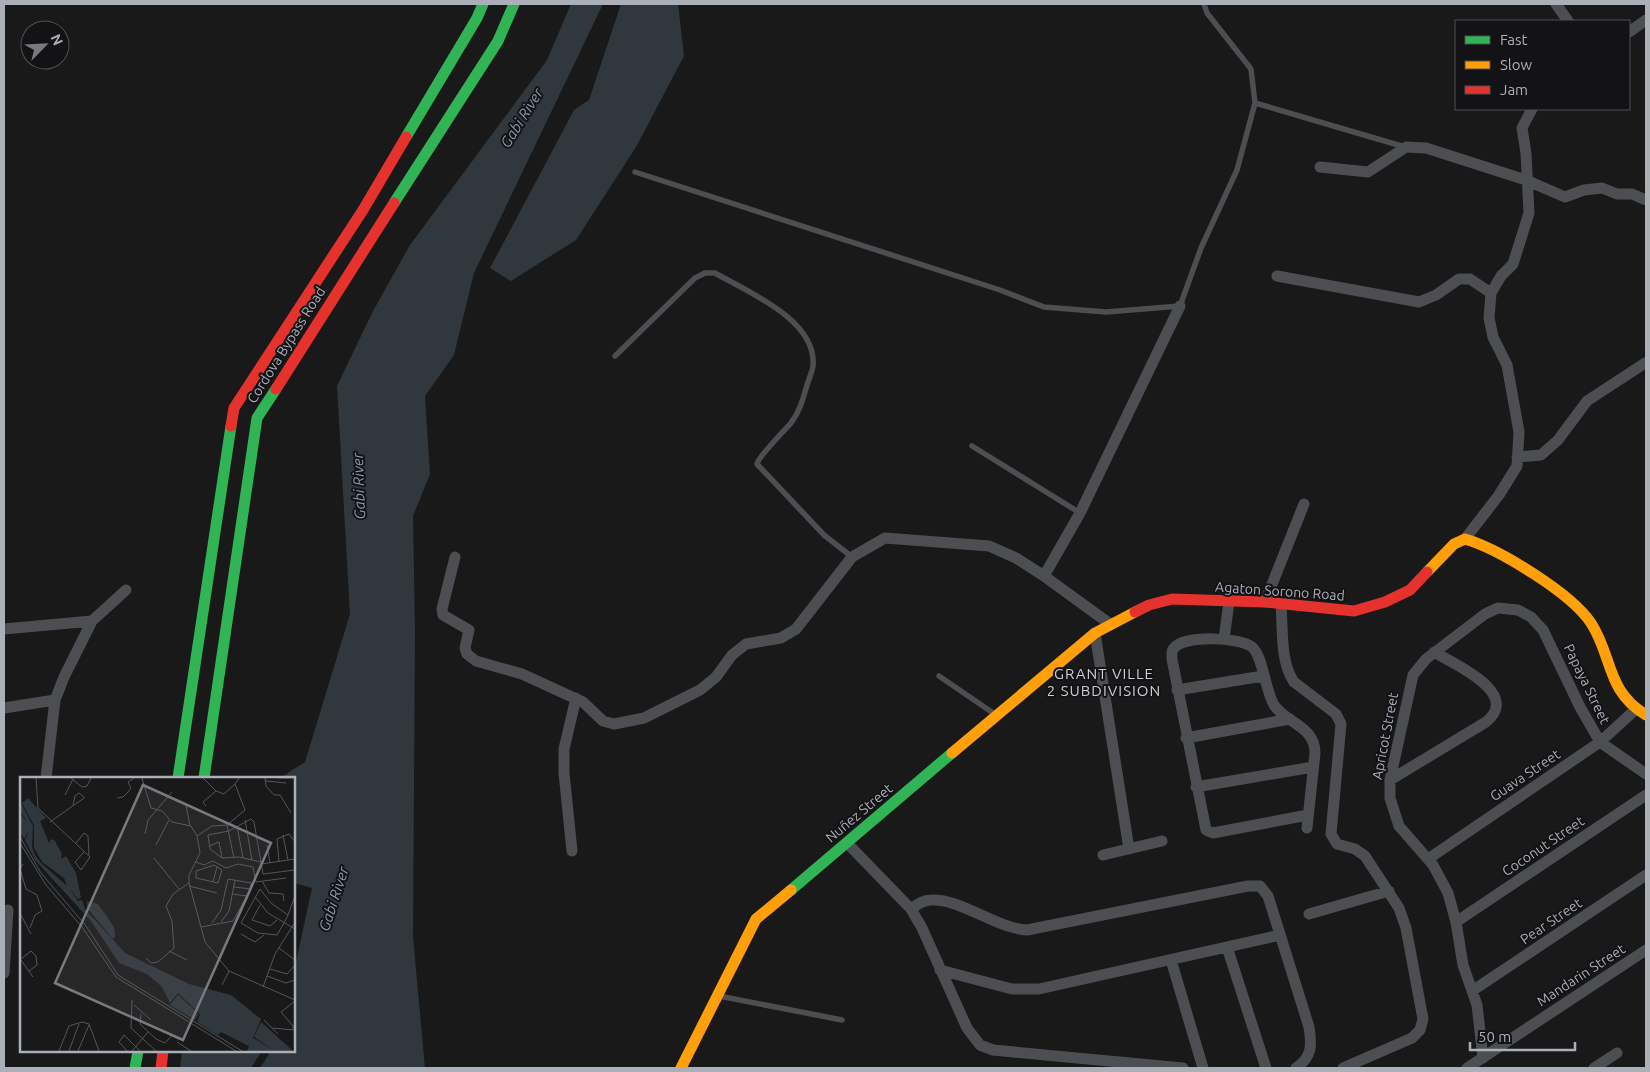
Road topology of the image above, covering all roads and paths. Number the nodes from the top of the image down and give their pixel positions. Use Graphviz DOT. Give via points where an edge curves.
graph roads {
  1 [pos="483,4"];
  2 [pos="514,4"];
  3 [pos="1204,4"];
  4 [pos="1556,4"];
  5 [pos="1567,20"];
  6 [pos="1646,20"];
  7 [pos="1630,31"];
  8 [pos="1255,103"];
  9 [pos="1531,110"];
  10 [pos="1406,147"];
  11 [pos="1320,167"];
  12 [pos="635,172"];
  13 [pos="1526,180"];
  14 [pos="1646,200"];
  15 [pos="1277,276"];
  16 [pos="1491,292"];
  17 [pos="1180,306"];
  18 [pos="615,356"];
  19 [pos="1645,364"];
  20 [pos="972,446"];
  21 [pos="1517,457"];
  22 [pos="1304,504"];
  23 [pos="1080,513"];
  24 [pos="1465,539"];
  25 [pos="456,557"];
  26 [pos="852,557"];
  27 [pos="1044,576"];
  28 [pos="126,590"];
  29 [pos="1229,602"];
  30 [pos="1266,602"];
  31 [pos="1281,605"];
  32 [pos="1505,608"];
  33 [pos="92,621"];
  34 [pos="1110,624"];
  35 [pos="4,629"];
  36 [pos="1095,633"];
  37 [pos="1224,639"];
  38 [pos="1434,652"];
  39 [pos="938,676"];
  40 [pos="1263,676"];
  41 [pos="1177,690"];
  42 [pos="576,698"];
  43 [pos="56,700"];
  44 [pos="4,708"];
  45 [pos="1635,710"];
  46 [pos="996,715"];
  47 [pos="1646,715"];
  48 [pos="1290,719"];
  49 [pos="1186,738"];
  50 [pos="1600,742"];
  51 [pos="1313,767"];
  52 [pos="1646,774"];
  53 [pos="46,777"];
  54 [pos="178,777"];
  55 [pos="204,777"];
  56 [pos="1390,780"];
  57 [pos="1196,787"];
  58 [pos="1646,795"];
  59 [pos="1308,815"];
  60 [pos="1307,828"];
  61 [pos="1162,841"];
  62 [pos="847,843"];
  63 [pos="1129,849"];
  64 [pos="572,851"];
  65 [pos="1103,855"];
  66 [pos="1428,859"];
  67 [pos="1646,875"];
  68 [pos="1390,891"];
  69 [pos="910,909"];
  70 [pos="8,910"];
  71 [pos="1309,914"];
  72 [pos="1456,922"];
  73 [pos="1280,935"];
  74 [pos="1227,947"];
  75 [pos="1646,950"];
  76 [pos="1171,960"];
  77 [pos="940,970"];
  78 [pos="4,973"];
  79 [pos="1472,991"];
  80 [pos="719,996"];
  81 [pos="842,1020"];
  82 [pos="138,1052"];
  83 [pos="163,1052"];
  84 [pos="1617,1053"];
  85 [pos="1483,1058"];
  86 [pos="135,1068"];
  87 [pos="161,1068"];
  88 [pos="681,1068"];
  89 [pos="1183,1068"];
  90 [pos="1203,1068"];
  91 [pos="1266,1068"];
  92 [pos="1296,1068"];
  93 [pos="1343,1068"];
  94 [pos="1467,1068"];
  95 [pos="1594,1068"];
  1 -- 54 [label="main road, Cordova Bypass Road" via="363,210 234,408"];
  2 -- 55 [label="main road, Cordova Bypass Road" via="498,41 257,418"];
  3 -- 8 [label="lane" via="1207,13 1251,69"];
  4 -- 5 [label="street"];
  6 -- 7 [label="street"];
  8 -- 10 [label="lane"];
  8 -- 17 [label="lane" via="1237,170 1200,248"];
  9 -- 13 [label="street" via="1522,128"];
  10 -- 11 [label="street" via="1368,172"];
  10 -- 13 [label="street" via="1426,148"];
  12 -- 17 [label="lane" via="1044,307 1106,312"];
  13 -- 14 [label="street" via="1565,197 1602,188"];
  13 -- 16 [label="street" via="1529,213 1512,264"];
  15 -- 16 [label="street" via="1419,302 1436,296 1459,279 1470,279"];
  16 -- 21 [label="street" via="1489,318 1493,337 1507,365 1519,432"];
  17 -- 23 [label="street"];
  18 -- 26 [label="lane" via="705,273 715,273 776,308 797,325 808,340 813,365 800,412 771,447 759,456 758,464 824,535"];
  19 -- 21 [label="street" via="1587,401 1558,440 1541,455"];
  20 -- 23 [label="lane"];
  21 -- 24 [label="street" via="1517,466 1499,495"];
  22 -- 30 [label="street"];
  23 -- 27 [label="street"];
  24 -- 31 [label="main road, Agaton Sorono Road" via="1454,544 1410,590 1385,602 1354,611"];
  24 -- 45 [label="main road" via="1495,550 1580,609 1592,624 1619,694"];
  25 -- 42 [label="street" via="442,609 447,619 469,630 467,654 476,661 522,674"];
  26 -- 27 [label="street" via="885,538 990,546"];
  26 -- 42 [label="street" via="796,629 781,638 746,644 732,655 716,678 700,690 644,718 614,724 603,721"];
  27 -- 34 [label="street"];
  28 -- 33 [label="street"];
  29 -- 30 [label="main road, Agaton Sorono Road"];
  29 -- 34 [label="main road, Agaton Sorono Road" via="1172,599 1150,605"];
  29 -- 37 [label="street"];
  30 -- 31 [label="main road, Agaton Sorono Road"];
  31 -- 68 [label="street" via="1290,676 1336,714 1341,724 1330,828 1333,840 1366,856"];
  32 -- 38 [label="street, Apricot Street" via="1485,614"];
  32 -- 50 [label="street, Papaya Street" via="1524,613 1543,630"];
  33 -- 35 [label="street"];
  33 -- 43 [label="street"];
  34 -- 36 [label="main road, Nuñez Street"];
  36 -- 46 [label="main road, Nuñez Street"];
  36 -- 63 [label="street"];
  37 -- 40 [label="street" via="1253,648"];
  37 -- 41 [label="street" via="1186,643 1174,649 1172,660"];
  38 -- 56 [label="street, Apricot Street" via="1417,669 1410,683"];
  38 -- 56 [label="street" via="1487,684 1495,697 1496,708 1486,722"];
  39 -- 46 [label="lane"];
  40 -- 41 [label="street"];
  40 -- 48 [label="street" via="1273,704"];
  41 -- 49 [label="street"];
  42 -- 64 [label="street" via="564,749"];
  43 -- 44 [label="street"];
  43 -- 53 [label="street"];
  45 -- 47 [label="main road"];
  45 -- 50 [label="street, Guava Street"];
  46 -- 62 [label="main road, Nuñez Street"];
  48 -- 49 [label="street"];
  48 -- 51 [label="street" via="1314,742"];
  49 -- 57 [label="street"];
  50 -- 52 [label="street, Papaya Street"];
  50 -- 66 [label="street, Guava Street"];
  51 -- 57 [label="street"];
  51 -- 59 [label="street"];
  56 -- 66 [label="street, Apricot Street" via="1390,798 1399,826"];
  57 -- 59 [label="street" via="1204,825 1210,833"];
  58 -- 72 [label="street, Coconut Street"];
  59 -- 60 [label="street"];
  61 -- 63 [label="street"];
  62 -- 69 [label="street"];
  62 -- 80 [label="main road, Nuñez Street" via="756,919"];
  63 -- 65 [label="street"];
  66 -- 72 [label="street, Apricot Street" via="1443,883"];
  67 -- 79 [label="street, Pear Street"];
  68 -- 71 [label="street"];
  68 -- 93 [label="street" via="1406,928 1423,1025 1412,1038"];
  69 -- 73 [label="street" via="925,901 940,900 1013,928 1027,930 1255,885 1268,896"];
  69 -- 77 [label="street"];
  70 -- 78 [label="street"];
  72 -- 79 [label="street, Apricot Street" via="1463,965"];
  73 -- 74 [label="street"];
  73 -- 92 [label="street" via="1311,1039 1308,1058"];
  74 -- 76 [label="street"];
  74 -- 91 [label="street"];
  75 -- 85 [label="street, Mandarin Street"];
  76 -- 77 [label="street" via="1028,990 1012,989"];
  76 -- 90 [label="street"];
  77 -- 89 [label="street" via="967,1028 986,1048"];
  79 -- 85 [label="street, Apricot Street"];
  80 -- 81 [label="lane"];
  80 -- 88 [label="main road, Nuñez Street"];
  82 -- 86 [label="main road"];
  83 -- 87 [label="main road"];
  84 -- 95 [label="street"];
  85 -- 94 [label="street"];
}
